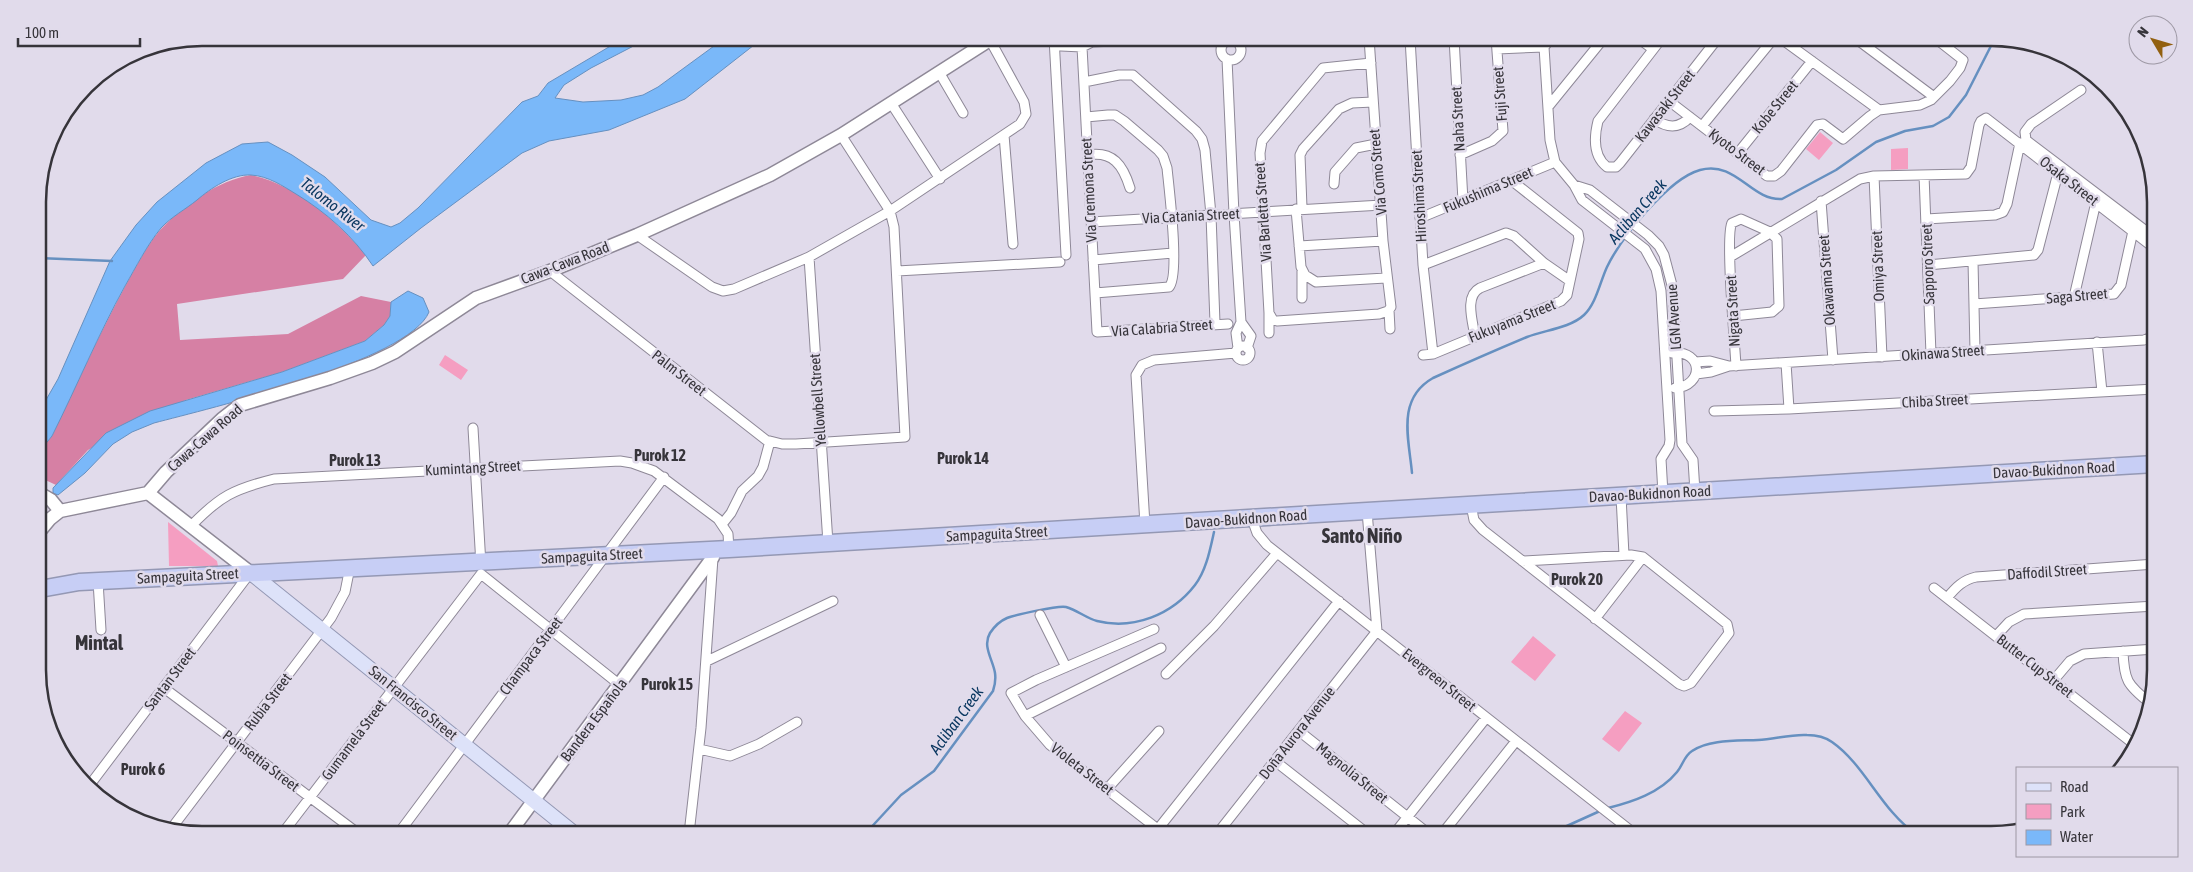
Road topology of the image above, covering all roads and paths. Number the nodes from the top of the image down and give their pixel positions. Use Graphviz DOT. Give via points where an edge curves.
graph roads {
  1 [pos="1223,46"];
  2 [pos="1241,46"];
  3 [pos="1370,46"];
  4 [pos="1410,46"];
  5 [pos="1454,46"];
  6 [pos="1597,46"];
  7 [pos="1649,46"];
  8 [pos="1655,46"];
  9 [pos="1709,46"];
  10 [pos="1767,46"];
  11 [pos="1791,46"];
  12 [pos="1866,46"];
  13 [pos="1945,46"];
  14 [pos="979,47"];
  15 [pos="995,47"];
  16 [pos="1054,47"];
  17 [pos="1072,47"];
  18 [pos="1082,47"];
  19 [pos="1544,47"];
  20 [pos="1497,49"];
  21 [pos="1653,49"];
  22 [pos="1227,59"];
  23 [pos="1812,61"];
  24 [pos="1371,64"];
  25 [pos="939,72"];
  26 [pos="1084,82"];
  27 [pos="2081,90"];
  28 [pos="1934,97"];
  29 [pos="1669,101"];
  30 [pos="1373,102"];
  31 [pos="891,103"];
  32 [pos="1548,107"];
  33 [pos="1879,110"];
  34 [pos="963,113"];
  35 [pos="1086,117"];
  36 [pos="1690,117"];
  37 [pos="1654,119"];
  38 [pos="1702,126"];
  39 [pos="1004,135"];
  40 [pos="841,136"];
  41 [pos="2020,143"];
  42 [pos="1376,144"];
  43 [pos="1738,153"];
  44 [pos="1088,155"];
  45 [pos="1460,155"];
  46 [pos="1555,162"];
  47 [pos="2058,173"];
  48 [pos="1924,175"];
  49 [pos="1874,176"];
  50 [pos="940,179"];
  51 [pos="1511,180"];
  52 [pos="1334,184"];
  53 [pos="1574,185"];
  54 [pos="1130,188"];
  55 [pos="1463,201"];
  56 [pos="1821,201"];
  57 [pos="2096,202"];
  58 [pos="1382,205"];
  59 [pos="1299,208"];
  60 [pos="890,211"];
  61 [pos="1264,212"];
  62 [pos="1234,214"];
  63 [pos="1211,215"];
  64 [pos="1171,216"];
  65 [pos="1420,218"];
  66 [pos="1926,219"];
  67 [pos="1091,222"];
  68 [pos="2147,230"];
  69 [pos="2133,231"];
  70 [pos="1770,232"];
  71 [pos="637,235"];
  72 [pos="1383,241"];
  73 [pos="2147,242"];
  74 [pos="1013,244"];
  75 [pos="1299,246"];
  76 [pos="1659,246"];
  77 [pos="1173,253"];
  78 [pos="1649,254"];
  79 [pos="1730,257"];
  80 [pos="809,258"];
  81 [pos="1093,260"];
  82 [pos="1973,261"];
  83 [pos="1544,263"];
  84 [pos="1928,264"];
  85 [pos="1423,265"];
  86 [pos="550,271"];
  87 [pos="897,271"];
  88 [pos="1302,271"];
  89 [pos="1386,278"];
  90 [pos="1570,281"];
  91 [pos="1095,293"];
  92 [pos="1674,296"];
  93 [pos="1662,297"];
  94 [pos="2074,297"];
  95 [pos="1302,298"];
  96 [pos="1974,304"];
  97 [pos="1390,308"];
  98 [pos="1269,310"];
  99 [pos="1733,316"];
  100 [pos="1241,322"];
  101 [pos="1215,323"];
  102 [pos="1228,324"];
  103 [pos="1390,329"];
  104 [pos="1097,332"];
  105 [pos="1269,333"];
  106 [pos="1475,336"];
  107 [pos="2147,339"];
  108 [pos="2097,342"];
  109 [pos="1240,350"];
  110 [pos="1975,350"];
  111 [pos="1677,352"];
  112 [pos="1665,353"];
  113 [pos="1432,354"];
  114 [pos="1931,354"];
  115 [pos="1423,355"];
  116 [pos="1882,357"];
  117 [pos="1833,360"];
  118 [pos="1695,362"];
  119 [pos="1786,363"];
  120 [pos="1733,366"];
  121 [pos="1696,374"];
  122 [pos="1679,387"];
  123 [pos="1667,388"];
  124 [pos="2147,389"];
  125 [pos="2102,392"];
  126 [pos="1789,409"];
  127 [pos="1714,411"];
  128 [pos="473,428"];
  129 [pos="770,441"];
  130 [pos="820,441"];
  131 [pos="1687,451"];
  132 [pos="1664,453"];
  133 [pos="2147,464"];
  134 [pos="475,468"];
  135 [pos="664,477"];
  136 [pos="1695,492"];
  137 [pos="148,493"];
  138 [pos="1663,494"];
  139 [pos="1621,496"];
  140 [pos="46,497"];
  141 [pos="1472,505"];
  142 [pos="60,511"];
  143 [pos="1367,511"];
  144 [pos="1252,519"];
  145 [pos="46,522"];
  146 [pos="723,523"];
  147 [pos="1145,525"];
  148 [pos="191,526"];
  149 [pos="828,543"];
  150 [pos="719,552"];
  151 [pos="1277,553"];
  152 [pos="1624,555"];
  153 [pos="606,556"];
  154 [pos="1643,557"];
  155 [pos="1522,561"];
  156 [pos="2147,565"];
  157 [pos="350,567"];
  158 [pos="481,568"];
  159 [pos="250,573"];
  160 [pos="98,581"];
  161 [pos="46,588"];
  162 [pos="1934,588"];
  163 [pos="1947,598"];
  164 [pos="833,601"];
  165 [pos="1339,601"];
  166 [pos="2147,606"];
  167 [pos="1040,616"];
  168 [pos="1595,618"];
  169 [pos="1154,629"];
  170 [pos="101,630"];
  171 [pos="322,630"];
  172 [pos="551,630"];
  173 [pos="1377,631"];
  174 [pos="1996,636"];
  175 [pos="1161,648"];
  176 [pos="2147,650"];
  177 [pos="2123,651"];
  178 [pos="706,661"];
  179 [pos="1066,666"];
  180 [pos="1166,674"];
  181 [pos="2053,681"];
  182 [pos="620,685"];
  183 [pos="394,687"];
  184 [pos="164,688"];
  185 [pos="2144,698"];
  186 [pos="1025,716"];
  187 [pos="1486,718"];
  188 [pos="797,722"];
  189 [pos="1299,731"];
  190 [pos="1159,732"];
  191 [pos="1516,741"];
  192 [pos="2130,741"];
  193 [pos="237,743"];
  194 [pos="465,744"];
  195 [pos="699,749"];
  196 [pos="1275,761"];
  197 [pos="93,781"];
  198 [pos="1106,789"];
  199 [pos="310,798"];
  200 [pos="534,801"];
  201 [pos="1407,817"];
  202 [pos="175,823"];
  203 [pos="1153,825"];
  204 [pos="1166,825"];
  205 [pos="1224,825"];
  206 [pos="1357,825"];
  207 [pos="1401,825"];
  208 [pos="1418,825"];
  209 [pos="1449,825"];
  210 [pos="1624,825"];
  211 [pos="288,826"];
  212 [pos="348,826"];
  213 [pos="404,826"];
  214 [pos="515,826"];
  215 [pos="564,826"];
  216 [pos="690,826"];
  1 -- 22 [label="street" via="1222,53"];
  2 -- 22 [label="street" via="1236,59"];
  3 -- 24 [label="street, Via Como Street"];
  4 -- 65 [label="street, Hiroshima Street"];
  5 -- 45 [label="street, Naha Street"];
  6 -- 32 [label="street"];
  7 -- 21 [label="street"];
  8 -- 21 [label="street"];
  9 -- 29 [label="street, Kawasaki Street"];
  10 -- 38 [label="street"];
  11 -- 23 [label="street"];
  12 -- 28 [label="street"];
  13 -- 28 [label="street" via="1963,60 1960,68"];
  14 -- 25 [label="street, Cawa-Cawa Road"];
  15 -- 39 [label="street" via="1026,108 1020,124"];
  16 -- 87 [label="street" via="1063,258"];
  17 -- 18 [label="street"];
  18 -- 26 [label="street, Via Cremona Street"];
  19 -- 20 [label="street"];
  19 -- 32 [label="street, LGN Avenue"];
  20 -- 45 [label="street, Fuji Street" via="1502,132 1492,141"];
  21 -- 37 [label="street, Kawasaki Street" via="1598,121 1596,150 1601,161 1607,167 1616,167"];
  22 -- 62 [label="street"];
  23 -- 33 [label="street"];
  23 -- 43 [label="street, Kobe Street"];
  24 -- 30 [label="street, Via Como Street"];
  24 -- 61 [label="street, Via Barletta Street" via="1323,68 1264,136 1260,153"];
  25 -- 31 [label="street, Cawa-Cawa Road"];
  25 -- 34 [label="street"];
  26 -- 35 [label="street, Via Cremona Street"];
  26 -- 63 [label="street" via="1133,75 1196,131 1205,150"];
  27 -- 68 [label="street" via="2031,124 2025,132 2026,140"];
  28 -- 33 [label="street" via="1920,105"];
  29 -- 36 [label="street, Kyoto Street"];
  29 -- 37 [label="street, Kawasaki Street"];
  30 -- 42 [label="street, Via Como Street"];
  30 -- 59 [label="street" via="1345,104 1303,149"];
  31 -- 40 [label="street, Cawa-Cawa Road"];
  31 -- 50 [label="street"];
  32 -- 46 [label="street, LGN Avenue"];
  33 -- 43 [label="street, Kyoto Street" via="1843,139 1823,124 1817,125 1774,176 1767,176"];
  35 -- 44 [label="street, Via Cremona Street"];
  35 -- 64 [label="street" via="1115,115 1158,150 1167,168"];
  36 -- 37 [label="street" via="1672,127"];
  36 -- 38 [label="street, Kyoto Street"];
  38 -- 43 [label="street, Kyoto Street"];
  39 -- 50 [label="street"];
  39 -- 74 [label="street"];
  40 -- 60 [label="street"];
  40 -- 71 [label="street, Cawa-Cawa Road" via="770,175"];
  41 -- 47 [label="street, Osaka Street"];
  41 -- 48 [label="street, Osaka Street" via="1992,121 1983,119 1968,172"];
  41 -- 66 [label="street" via="2003,212"];
  42 -- 52 [label="street" via="1356,148 1335,172"];
  42 -- 58 [label="street, Via Como Street"];
  44 -- 54 [label="street" via="1101,153 1113,159 1124,172"];
  44 -- 67 [label="street, Via Cremona Street"];
  45 -- 55 [label="street, Naha Street"];
  46 -- 51 [label="street, Fukushima Street"];
  46 -- 53 [label="street, LGN Avenue"];
  47 -- 57 [label="street, Osaka Street"];
  47 -- 82 [label="street" via="2036,254"];
  48 -- 49 [label="street"];
  48 -- 66 [label="street, Sapporo Street"];
  49 -- 56 [label="street" via="1852,182"];
  49 -- 116 [label="street, Omiya Street"];
  50 -- 60 [label="street"];
  51 -- 55 [label="street, Fukushima Street"];
  51 -- 90 [label="street, Fukuyama Street" via="1578,233"];
  53 -- 76 [label="street, LGN Avenue" via="1590,190"];
  53 -- 78 [label="street, LGN Avenue" via="1582,200"];
  55 -- 65 [label="street, Fukushima Street"];
  56 -- 70 [label="street"];
  56 -- 117 [label="street, Okawama Street"];
  57 -- 69 [label="street, Osaka Street"];
  57 -- 94 [label="street"];
  58 -- 59 [label="street, Via Catania Street"];
  58 -- 72 [label="street, Via Como Street"];
  59 -- 61 [label="street, Via Catania Street"];
  59 -- 75 [label="street"];
  60 -- 80 [label="street"];
  60 -- 87 [label="street"];
  61 -- 62 [label="street, Via Catania Street"];
  61 -- 98 [label="street, Via Barletta Street"];
  62 -- 63 [label="street, Via Catania Street"];
  62 -- 100 [label="street"];
  63 -- 64 [label="street, Via Catania Street"];
  63 -- 101 [label="street"];
  64 -- 67 [label="street, Via Catania Street"];
  64 -- 77 [label="street"];
  65 -- 85 [label="street, Hiroshima Street"];
  66 -- 84 [label="street, Sapporo Street"];
  67 -- 81 [label="street, Via Cremona Street"];
  69 -- 73 [label="street, Osaka Street"];
  69 -- 94 [label="street, Saga Street" via="2119,289 2110,294"];
  70 -- 79 [label="street"];
  70 -- 79 [label="street, Nigata Street" via="1744,220 1734,221 1728,231"];
  70 -- 99 [label="street" via="1779,243 1779,306 1772,312"];
  71 -- 80 [label="street" via="712,287 723,291"];
  71 -- 86 [label="street, Cawa-Cawa Road"];
  72 -- 75 [label="street"];
  72 -- 89 [label="street, Via Como Street"];
  75 -- 88 [label="street"];
  76 -- 78 [label="street"];
  76 -- 92 [label="street, LGN Avenue" via="1668,265"];
  77 -- 81 [label="street"];
  77 -- 91 [label="street" via="1174,280 1168,288"];
  78 -- 93 [label="street, LGN Avenue" via="1658,274"];
  79 -- 99 [label="street, Nigata Street"];
  80 -- 130 [label="street, Yellowbell Street"];
  81 -- 91 [label="street, Via Cremona Street"];
  82 -- 84 [label="street"];
  82 -- 96 [label="street"];
  83 -- 85 [label="street" via="1506,232"];
  83 -- 90 [label="street"];
  83 -- 106 [label="street" via="1473,292 1470,299"];
  84 -- 114 [label="street, Sapporo Street"];
  85 -- 113 [label="street, Hiroshima Street"];
  86 -- 129 [label="street, Palm Street" via="759,436"];
  86 -- 137 [label="street, Cawa-Cawa Road" via="476,298 395,352 372,363 240,405 166,472"];
  87 -- 130 [label="street, Palm Street" via="904,438"];
  88 -- 89 [label="street" via="1316,282"];
  88 -- 95 [label="street"];
  89 -- 97 [label="street, Via Como Street"];
  90 -- 106 [label="street, Fukuyama Street" via="1567,295 1561,301"];
  91 -- 104 [label="street, Via Cremona Street"];
  92 -- 93 [label="street"];
  92 -- 111 [label="street, LGN Avenue"];
  93 -- 112 [label="street, LGN Avenue"];
  94 -- 96 [label="street, Saga Street"];
  96 -- 110 [label="street"];
  97 -- 98 [label="street" via="1379,314 1277,322"];
  97 -- 103 [label="street, Via Como Street"];
  98 -- 105 [label="street, Via Barletta Street"];
  99 -- 120 [label="street, Nigata Street"];
  100 -- 109 [label="street" via="1236,333"];
  100 -- 109 [label="street" via="1251,336"];
  101 -- 102 [label="street, Via Calabria Street"];
  101 -- 104 [label="street, Via Calabria Street"];
  106 -- 113 [label="street, Fukuyama Street"];
  107 -- 108 [label="street, Okinawa Street"];
  108 -- 110 [label="street, Okinawa Street"];
  108 -- 125 [label="street"];
  109 -- 147 [label="street" via="1154,360 1142,365 1136,375"];
  110 -- 114 [label="street, Okinawa Street"];
  111 -- 112 [label="street"];
  111 -- 118 [label="street" via="1691,356"];
  111 -- 122 [label="street, LGN Avenue"];
  112 -- 123 [label="street, LGN Avenue"];
  113 -- 115 [label="street, Fukuyama Street"];
  114 -- 116 [label="street, Okinawa Street"];
  116 -- 117 [label="street, Okinawa Street"];
  117 -- 119 [label="street, Okinawa Street"];
  118 -- 120 [label="street" via="1710,361"];
  118 -- 121 [label="street"];
  119 -- 120 [label="street, Okinawa Street"];
  119 -- 126 [label="street"];
  120 -- 121 [label="street"];
  121 -- 122 [label="street" via="1688,385"];
  122 -- 123 [label="street"];
  122 -- 131 [label="street, LGN Avenue" via="1682,444"];
  123 -- 132 [label="street, LGN Avenue" via="1670,440"];
  124 -- 125 [label="street, Chiba Street"];
  125 -- 126 [label="street, Chiba Street"];
  126 -- 127 [label="street, Chiba Street"];
  128 -- 134 [label="street"];
  129 -- 130 [label="street, Palm Street" via="789,444"];
  129 -- 146 [label="street" via="758,476 736,500"];
  130 -- 149 [label="street, Yellowbell Street"];
  131 -- 132 [label="street"];
  131 -- 136 [label="street, LGN Avenue" via="1694,460"];
  132 -- 138 [label="street, LGN Avenue" via="1661,462"];
  133 -- 136 [label="highway, Davao-Bukidnon Road"];
  134 -- 135 [label="street, Kumintang Street" via="620,461 644,467"];
  134 -- 148 [label="street, Kumintang Street" via="274,479 230,492"];
  134 -- 158 [label="street"];
  135 -- 146 [label="street, Kumintang Street"];
  135 -- 153 [label="street, Champaca Street"];
  136 -- 138 [label="highway, Davao-Bukidnon Road"];
  137 -- 142 [label="street"];
  137 -- 148 [label="street"];
  138 -- 139 [label="highway, Davao-Bukidnon Road"];
  139 -- 141 [label="highway, Davao-Bukidnon Road"];
  139 -- 152 [label="street"];
  140 -- 142 [label="street"];
  141 -- 143 [label="highway, Davao-Bukidnon Road"];
  141 -- 155 [label="street" via="1477,525"];
  142 -- 145 [label="street"];
  143 -- 144 [label="highway, Davao-Bukidnon Road"];
  143 -- 173 [label="street"];
  144 -- 147 [label="highway, Davao-Bukidnon Road"];
  144 -- 151 [label="street, Evergreen Street" via="1258,535"];
  146 -- 150 [label="street" via="728,534"];
  147 -- 149 [label="highway, Sampaguita Street"];
  148 -- 159 [label="street"];
  149 -- 150 [label="highway, Sampaguita Street"];
  150 -- 153 [label="highway, Sampaguita Street"];
  150 -- 178 [label="street"];
  150 -- 182 [label="street, Bandera Española"];
  151 -- 165 [label="street, Evergreen Street"];
  151 -- 180 [label="street" via="1214,626"];
  152 -- 154 [label="street"];
  152 -- 155 [label="street"];
  153 -- 158 [label="highway, Sampaguita Street"];
  153 -- 172 [label="street, Champaca Street"];
  154 -- 168 [label="street"];
  154 -- 168 [label="street" via="1729,626 1727,636 1691,683 1679,684"];
  155 -- 168 [label="street"];
  156 -- 163 [label="street, Daffodil Street" via="1976,576 1960,584"];
  157 -- 158 [label="highway, Sampaguita Street"];
  157 -- 159 [label="highway, Sampaguita Street"];
  157 -- 171 [label="street, Rubia Street" via="345,592"];
  158 -- 172 [label="street"];
  158 -- 183 [label="street, Gumamela Street"];
  159 -- 160 [label="highway, Sampaguita Street"];
  159 -- 171 [label="main road, San Francisco Street"];
  159 -- 184 [label="street, Santan Street"];
  160 -- 161 [label="highway, Sampaguita Street"];
  160 -- 170 [label="street"];
  162 -- 163 [label="street, Butter Cup Street"];
  163 -- 174 [label="street, Butter Cup Street"];
  164 -- 178 [label="street"];
  165 -- 173 [label="street, Evergreen Street"];
  165 -- 204 [label="street"];
  166 -- 174 [label="street" via="2024,614 2009,622"];
  167 -- 179 [label="street"];
  169 -- 179 [label="street"];
  171 -- 183 [label="main road, San Francisco Street"];
  171 -- 193 [label="street, Rubia Street"];
  172 -- 182 [label="street"];
  172 -- 194 [label="street, Champaca Street"];
  173 -- 187 [label="street, Evergreen Street"];
  173 -- 189 [label="street, Doña Aurora Avenue"];
  174 -- 181 [label="street, Butter Cup Street"];
  175 -- 186 [label="street"];
  176 -- 177 [label="street"];
  177 -- 181 [label="street" via="2077,656"];
  177 -- 185 [label="street" via="2126,681"];
  178 -- 195 [label="street"];
  179 -- 186 [label="street, Violeta Street" via="1011,693"];
  181 -- 192 [label="street, Butter Cup Street"];
  182 -- 200 [label="street, Bandera Española"];
  183 -- 194 [label="main road, San Francisco Street"];
  183 -- 199 [label="street, Gumamela Street"];
  184 -- 193 [label="street, Poinsettia Street"];
  184 -- 197 [label="street, Santan Street"];
  186 -- 198 [label="street, Violeta Street" via="1050,745"];
  187 -- 191 [label="street, Evergreen Street"];
  187 -- 201 [label="street"];
  188 -- 195 [label="street" via="730,756"];
  189 -- 196 [label="street, Doña Aurora Avenue"];
  189 -- 201 [label="street, Magnolia Street"];
  190 -- 198 [label="street"];
  191 -- 209 [label="street"];
  191 -- 210 [label="street, Evergreen Street"];
  193 -- 199 [label="street, Poinsettia Street"];
  193 -- 202 [label="street, Rubia Street"];
  194 -- 200 [label="main road, San Francisco Street"];
  194 -- 213 [label="street, Champaca Street"];
  195 -- 216 [label="street"];
  196 -- 205 [label="street, Doña Aurora Avenue"];
  196 -- 206 [label="street"];
  198 -- 203 [label="street, Violeta Street"];
  199 -- 211 [label="street, Gumamela Street"];
  199 -- 212 [label="street, Poinsettia Street"];
  200 -- 214 [label="street, Bandera Española"];
  200 -- 215 [label="main road, San Francisco Street"];
  201 -- 207 [label="street"];
  201 -- 208 [label="street, Magnolia Street"];
}
